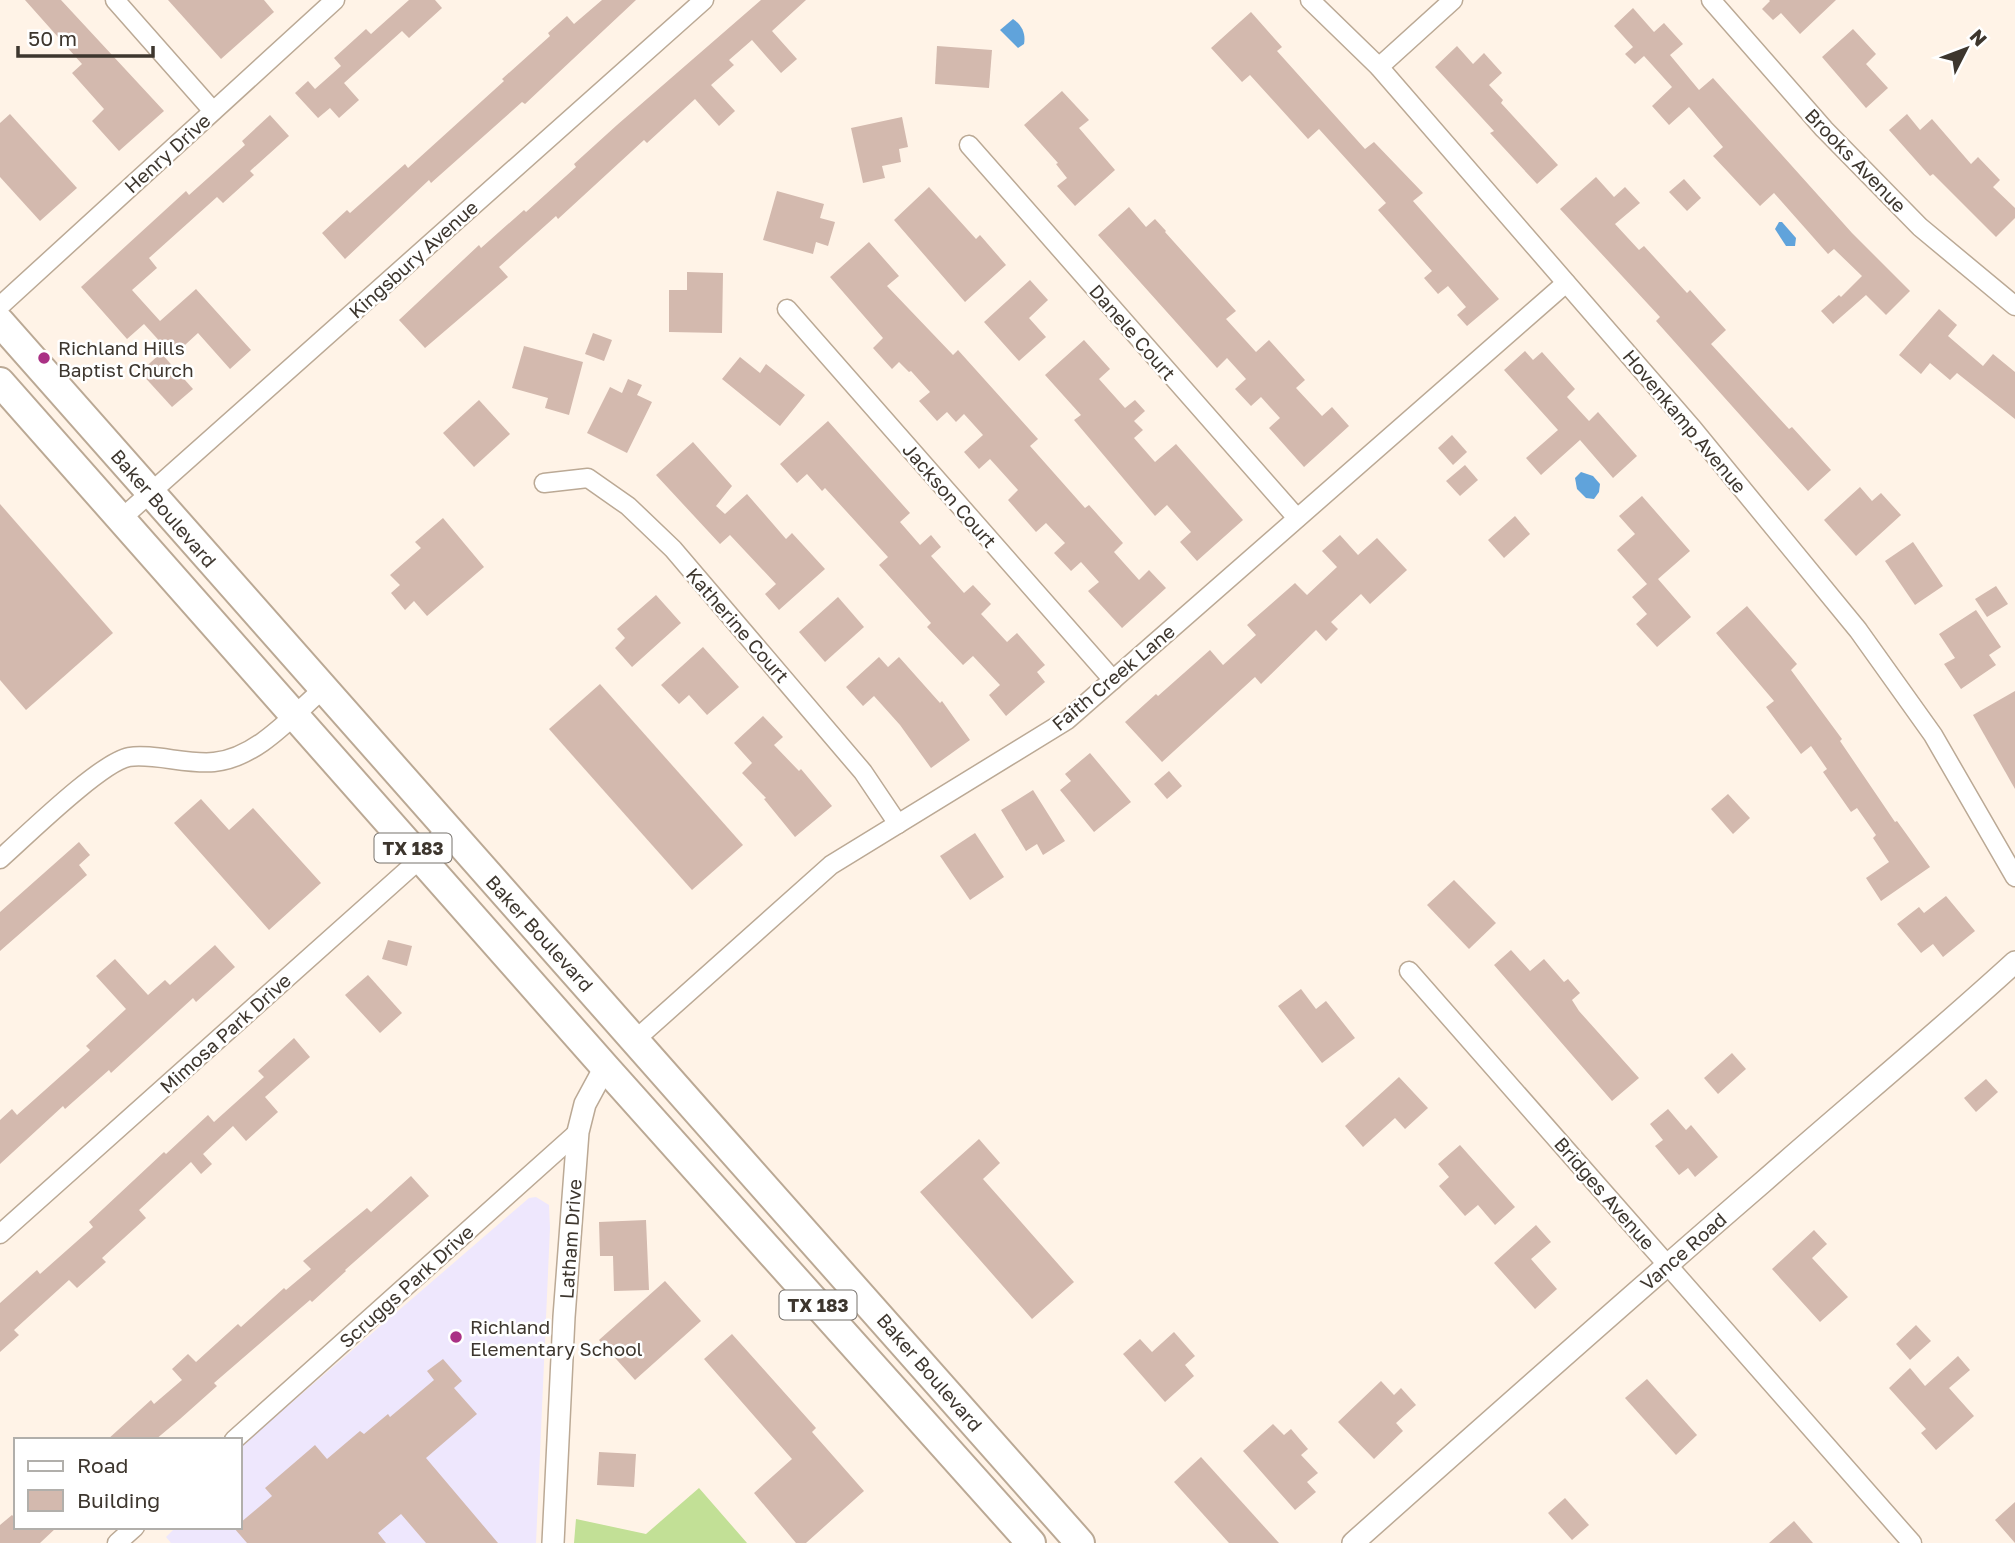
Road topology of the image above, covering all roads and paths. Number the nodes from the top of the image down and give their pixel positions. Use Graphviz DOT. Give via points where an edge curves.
graph roads {
  1 [pos="115,0"];
  2 [pos="335,0"];
  3 [pos="704,0"];
  4 [pos="1310,0"];
  5 [pos="1453,0"];
  6 [pos="1711,0"];
  7 [pos="1379,67"];
  8 [pos="214,111"];
  9 [pos="969,145"];
  10 [pos="1566,283"];
  11 [pos="0,306"];
  12 [pos="2015,306"];
  13 [pos="787,309"];
  14 [pos="0,322"];
  15 [pos="0,382"];
  16 [pos="544,483"];
  17 [pos="150,494"];
  18 [pos="122,518"];
  19 [pos="1297,518"];
  20 [pos="1113,680"];
  21 [pos="323,690"];
  22 [pos="295,714"];
  23 [pos="898,824"];
  24 [pos="447,828"];
  25 [pos="421,858"];
  26 [pos="0,859"];
  27 [pos="2015,877"];
  28 [pos="2015,962"];
  29 [pos="1409,971"];
  30 [pos="635,1040"];
  31 [pos="605,1068"];
  32 [pos="578,1132"];
  33 [pos="0,1234"];
  34 [pos="1668,1264"];
  35 [pos="236,1438"];
  36 [pos="133,1529"];
  37 [pos="117,1543"];
  38 [pos="553,1543"];
  39 [pos="1031,1543"];
  40 [pos="1080,1543"];
  41 [pos="1353,1543"];
  42 [pos="1912,1543"];
  1 -- 8 [label="street"];
  2 -- 8 [label="street, Henry Drive"];
  3 -- 17 [label="street, Kingsbury Avenue"];
  4 -- 7 [label="street, Hovenkamp Avenue"];
  5 -- 7 [label="street"];
  6 -- 12 [label="street, Brooks Avenue" via="1824,128 1920,227"];
  7 -- 10 [label="street, Hovenkamp Avenue"];
  8 -- 11 [label="street, Henry Drive"];
  9 -- 19 [label="street, Danele Court"];
  10 -- 19 [label="street, Faith Creek Lane"];
  10 -- 27 [label="street, Hovenkamp Avenue" via="1858,630 1933,735"];
  13 -- 20 [label="street, Jackson Court"];
  14 -- 17 [label="main road, Baker Boulevard / TX 183"];
  15 -- 18 [label="main road, Baker Boulevard / TX 183"];
  16 -- 23 [label="street, Katherine Court" via="588,478 628,506 673,549 863,772"];
  17 -- 18 [label="street, Kingsbury Avenue"];
  17 -- 21 [label="main road, Baker Boulevard / TX 183"];
  18 -- 22 [label="main road, Baker Boulevard / TX 183"];
  19 -- 20 [label="street, Faith Creek Lane"];
  20 -- 23 [label="street, Faith Creek Lane" via="1067,720"];
  21 -- 22 [label="street"];
  21 -- 24 [label="main road, Baker Boulevard / TX 183"];
  22 -- 25 [label="main road, Baker Boulevard / TX 183"];
  22 -- 26 [label="street" via="240,756 214,762 128,757 104,768"];
  23 -- 30 [label="street, Faith Creek Lane" via="831,865"];
  24 -- 25 [label="street, Mimosa Park Drive"];
  24 -- 30 [label="main road, Baker Boulevard / TX 183"];
  25 -- 31 [label="main road, Baker Boulevard / TX 183"];
  25 -- 33 [label="street, Mimosa Park Drive"];
  28 -- 34 [label="street, Vance Road"];
  29 -- 34 [label="street, Bridges Avenue"];
  30 -- 31 [label="main road"];
  30 -- 40 [label="main road, Baker Boulevard / TX 183"];
  31 -- 32 [label="street, Latham Drive" via="584,1104"];
  31 -- 39 [label="main road, Baker Boulevard / TX 183"];
  32 -- 35 [label="street, Scruggs Park Drive"];
  32 -- 38 [label="street, Latham Drive"];
  34 -- 41 [label="street, Vance Road"];
  34 -- 42 [label="street, Bridges Avenue"];
  36 -- 37 [label="street"];
}
